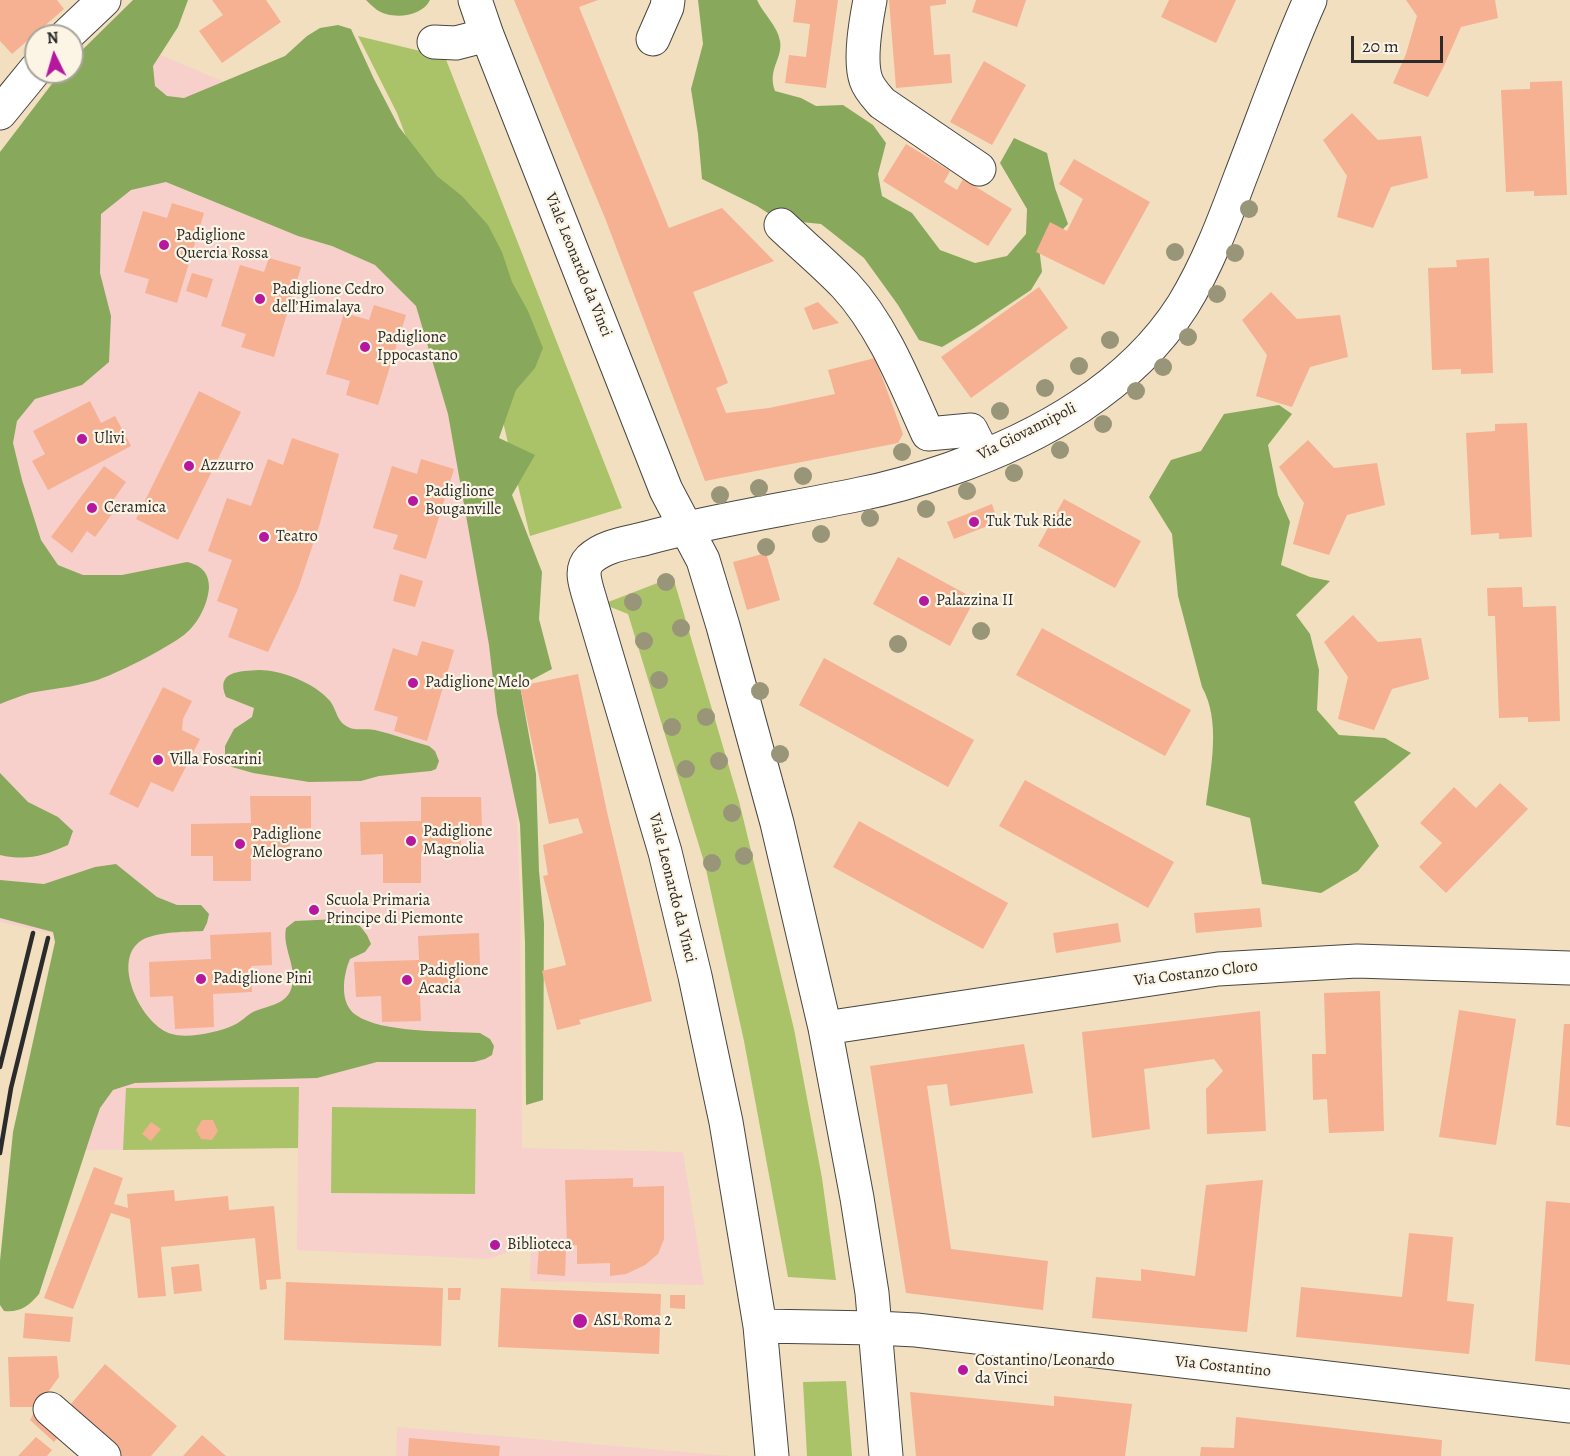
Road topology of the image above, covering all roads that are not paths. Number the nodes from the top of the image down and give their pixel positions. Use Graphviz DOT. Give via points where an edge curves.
graph roads {
  1 [pos="104,0"];
  2 [pos="475,0"];
  3 [pos="669,0"];
  4 [pos="870,0"];
  5 [pos="1310,0"];
  6 [pos="79,24"];
  7 [pos="487,35"];
  8 [pos="653,39"];
  9 [pos="434,42"];
  10 [pos="24,83"];
  11 [pos="0,112"];
  12 [pos="979,170"];
  13 [pos="782,225"];
  14 [pos="984,456"];
  15 [pos="687,527"];
  16 [pos="1570,968"];
  17 [pos="825,1028"];
  18 [pos="759,1326"];
  19 [pos="876,1328"];
  20 [pos="1570,1406"];
  21 [pos="50,1409"];
  22 [pos="104,1456"];
  23 [pos="772,1456"];
  24 [pos="886,1456"];
  1 -- 6 [label="street"];
  2 -- 7 [label="street, Viale Leonardo da Vinci"];
  3 -- 8 [label="street"];
  4 -- 12 [label="street" via="864,58 865,78 872,91 882,103"];
  5 -- 14 [label="street, Via Giovannipoli" via="1222,225 1177,313 1149,349 1098,393 1052,423"];
  7 -- 9 [label="street" via="456,43"];
  7 -- 15 [label="street, Viale Leonardo da Vinci" via="666,490"];
  10 -- 11 [label="street"];
  13 -- 14 [label="street" via="846,286 875,326 928,434 971,430"];
  14 -- 15 [label="street, Via Giovannipoli" via="875,491"];
  15 -- 17 [label="street, Viale Leonardo da Vinci" via="703,560 777,823"];
  15 -- 18 [label="street, Viale Leonardo da Vinci" via="606,549 587,563 584,576 665,852 695,976 726,1122"];
  16 -- 17 [label="street, Via Costanzo Cloro" via="1357,961 1218,969"];
  17 -- 19 [label="street, Viale Leonardo da Vinci" via="857,1198"];
  18 -- 19 [label="street"];
  18 -- 23 [label="street, Viale Leonardo da Vinci"];
  19 -- 20 [label="street, Via Costantino"];
  19 -- 24 [label="street, Viale Leonardo da Vinci"];
  21 -- 22 [label="street"];
}
